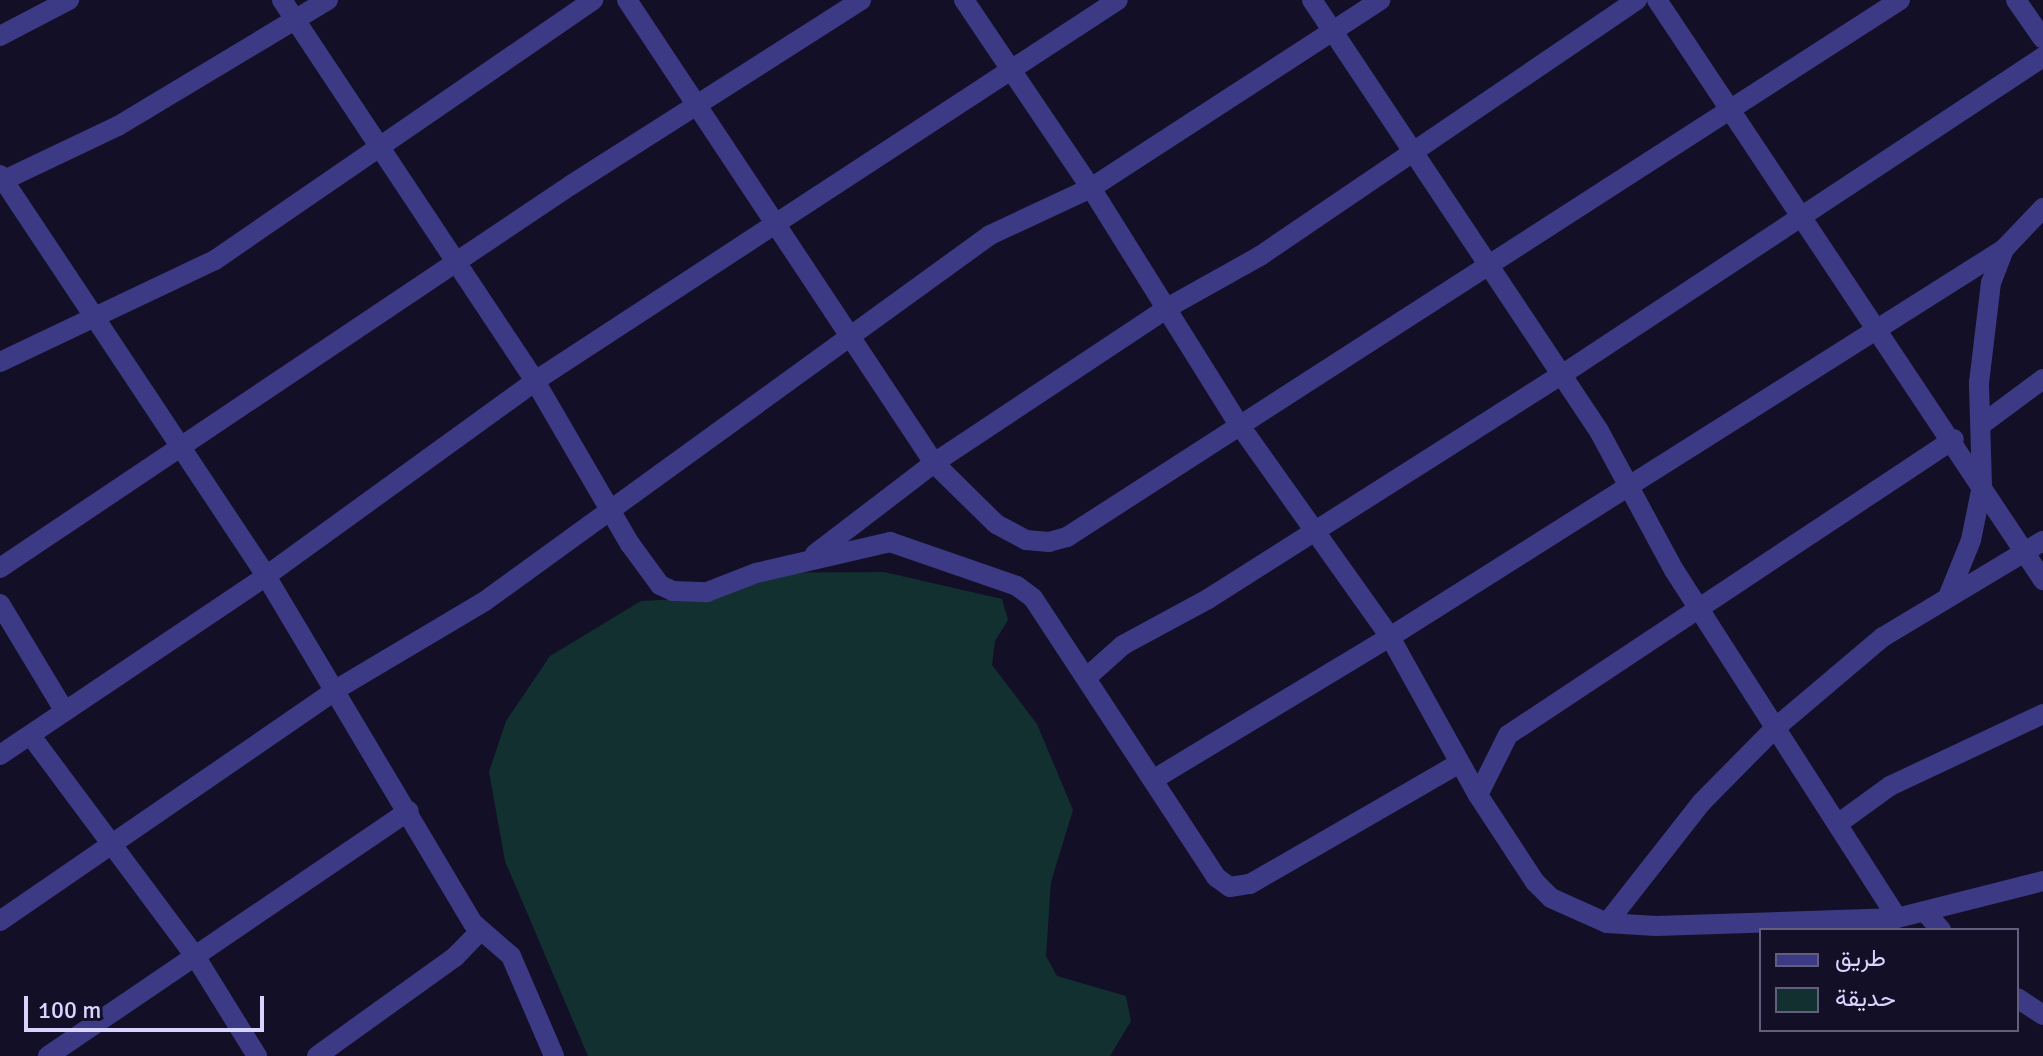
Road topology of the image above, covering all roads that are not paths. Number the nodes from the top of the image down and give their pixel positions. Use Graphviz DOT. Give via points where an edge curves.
graph roads {
  1 [pos="69,0"];
  2 [pos="282,0"];
  3 [pos="328,0"];
  4 [pos="593,0"];
  5 [pos="627,0"];
  6 [pos="861,0"];
  7 [pos="964,0"];
  8 [pos="1118,0"];
  9 [pos="1312,0"];
  10 [pos="1380,0"];
  11 [pos="1637,0"];
  12 [pos="1657,0"];
  13 [pos="1900,0"];
  14 [pos="2016,0"];
  15 [pos="296,21"];
  16 [pos="1332,29"];
  17 [pos="0,36"];
  18 [pos="2043,39"];
  19 [pos="2043,57"];
  20 [pos="1009,68"];
  21 [pos="693,105"];
  22 [pos="1731,110"];
  23 [pos="379,149"];
  24 [pos="1413,153"];
  25 [pos="1,179"];
  26 [pos="1091,188"];
  27 [pos="2043,208"];
  28 [pos="1799,215"];
  29 [pos="772,224"];
  30 [pos="2004,249"];
  31 [pos="456,263"];
  32 [pos="1485,265"];
  33 [pos="1167,308"];
  34 [pos="94,314"];
  35 [pos="1876,329"];
  36 [pos="850,340"];
  37 [pos="0,362"];
  38 [pos="1560,376"];
  39 [pos="2043,379"];
  40 [pos="535,381"];
  41 [pos="1238,423"];
  42 [pos="1981,425"];
  43 [pos="1954,439"];
  44 [pos="181,448"];
  45 [pos="934,463"];
  46 [pos="1632,486"];
  47 [pos="1982,486"];
  48 [pos="612,508"];
  49 [pos="1316,530"];
  50 [pos="2043,541"];
  51 [pos="2023,551"];
  52 [pos="808,560"];
  53 [pos="0,568"];
  54 [pos="266,576"];
  55 [pos="2043,580"];
  56 [pos="1948,597"];
  57 [pos="0,604"];
  58 [pos="1698,607"];
  59 [pos="1390,637"];
  60 [pos="1086,678"];
  61 [pos="337,689"];
  62 [pos="64,710"];
  63 [pos="2043,714"];
  64 [pos="1774,729"];
  65 [pos="31,736"];
  66 [pos="0,755"];
  67 [pos="1460,763"];
  68 [pos="1156,778"];
  69 [pos="1478,795"];
  70 [pos="409,811"];
  71 [pos="1839,823"];
  72 [pos="112,844"];
  73 [pos="2043,881"];
  74 [pos="1925,912"];
  75 [pos="1897,918"];
  76 [pos="0,921"];
  77 [pos="1607,923"];
  78 [pos="1939,928"];
  79 [pos="480,931"];
  80 [pos="195,956"];
  81 [pos="2019,999"];
  82 [pos="2043,1015"];
  83 [pos="48,1056"];
  84 [pos="257,1056"];
  85 [pos="317,1056"];
  86 [pos="554,1056"];
  1 -- 17 [label="street"];
  2 -- 15 [label="street"];
  3 -- 15 [label="street"];
  4 -- 23 [label="street"];
  5 -- 21 [label="street"];
  6 -- 21 [label="street"];
  7 -- 20 [label="street"];
  8 -- 20 [label="street"];
  9 -- 16 [label="street"];
  10 -- 16 [label="street"];
  11 -- 24 [label="street"];
  12 -- 22 [label="street"];
  13 -- 22 [label="street"];
  14 -- 18 [label="street"];
  15 -- 23 [label="street"];
  15 -- 25 [label="street" via="67,154"];
  16 -- 24 [label="street"];
  16 -- 26 [label="street"];
  19 -- 28 [label="street"];
  20 -- 26 [label="street"];
  20 -- 29 [label="street"];
  21 -- 29 [label="street"];
  21 -- 31 [label="street"];
  22 -- 28 [label="street"];
  22 -- 32 [label="street"];
  23 -- 31 [label="street"];
  23 -- 34 [label="street" via="215,260"];
  24 -- 32 [label="street"];
  24 -- 33 [label="street" via="1260,256"];
  25 -- 34 [label="street"];
  26 -- 33 [label="street"];
  26 -- 36 [label="street" via="990,235"];
  27 -- 30 [label="street"];
  28 -- 35 [label="street"];
  28 -- 38 [label="street"];
  29 -- 36 [label="street"];
  29 -- 40 [label="street"];
  30 -- 35 [label="street"];
  30 -- 42 [label="street" via="1982,330"];
  31 -- 40 [label="street"];
  31 -- 44 [label="street"];
  32 -- 38 [label="street"];
  32 -- 41 [label="street"];
  33 -- 41 [label="street"];
  33 -- 45 [label="street"];
  34 -- 37 [label="street"];
  34 -- 44 [label="street"];
  35 -- 43 [label="street"];
  35 -- 46 [label="street"];
  36 -- 45 [label="street"];
  36 -- 48 [label="street"];
  38 -- 46 [label="street"];
  38 -- 49 [label="street"];
  39 -- 42 [label="street"];
  40 -- 48 [label="street"];
  40 -- 54 [label="street"];
  41 -- 45 [label="street" via="1067,537 1049,542 1026,540 996,524"];
  41 -- 49 [label="street"];
  42 -- 47 [label="street"];
  43 -- 47 [label="street"];
  43 -- 58 [label="street"];
  44 -- 53 [label="street"];
  44 -- 54 [label="street"];
  45 -- 52 [label="street"];
  46 -- 58 [label="street"];
  46 -- 59 [label="street"];
  47 -- 51 [label="street"];
  47 -- 56 [label="street" via="1971,540"];
  48 -- 52 [label="street" via="652,578 673,591 707,592"];
  48 -- 61 [label="street" via="485,601"];
  49 -- 59 [label="street"];
  49 -- 60 [label="street" via="1123,645"];
  50 -- 51 [label="street"];
  51 -- 55 [label="street"];
  51 -- 56 [label="street"];
  52 -- 60 [label="street" via="890,542 1002,578 1033,598"];
  54 -- 61 [label="street"];
  54 -- 62 [label="street"];
  56 -- 64 [label="street" via="1867,649"];
  57 -- 62 [label="street"];
  58 -- 64 [label="street"];
  58 -- 69 [label="street" via="1508,735"];
  59 -- 67 [label="street"];
  59 -- 68 [label="street"];
  60 -- 68 [label="street"];
  61 -- 70 [label="street"];
  61 -- 72 [label="street"];
  62 -- 65 [label="street"];
  63 -- 71 [label="street" via="1890,786"];
  64 -- 71 [label="street"];
  64 -- 77 [label="street" via="1701,803"];
  65 -- 66 [label="street"];
  65 -- 72 [label="street"];
  67 -- 68 [label="street" via="1250,884 1230,887 1216,877"];
  67 -- 69 [label="street"];
  69 -- 77 [label="street" via="1535,882 1571,910"];
  70 -- 79 [label="street"];
  70 -- 80 [label="street"];
  71 -- 75 [label="street"];
  72 -- 76 [label="street"];
  72 -- 80 [label="street"];
  73 -- 74 [label="street"];
  74 -- 75 [label="street"];
  74 -- 78 [label="street"];
  75 -- 77 [label="street"];
  79 -- 85 [label="street" via="455,957"];
  79 -- 86 [label="street" via="511,956"];
  80 -- 83 [label="street"];
  80 -- 84 [label="street"];
  81 -- 82 [label="street"];
}
